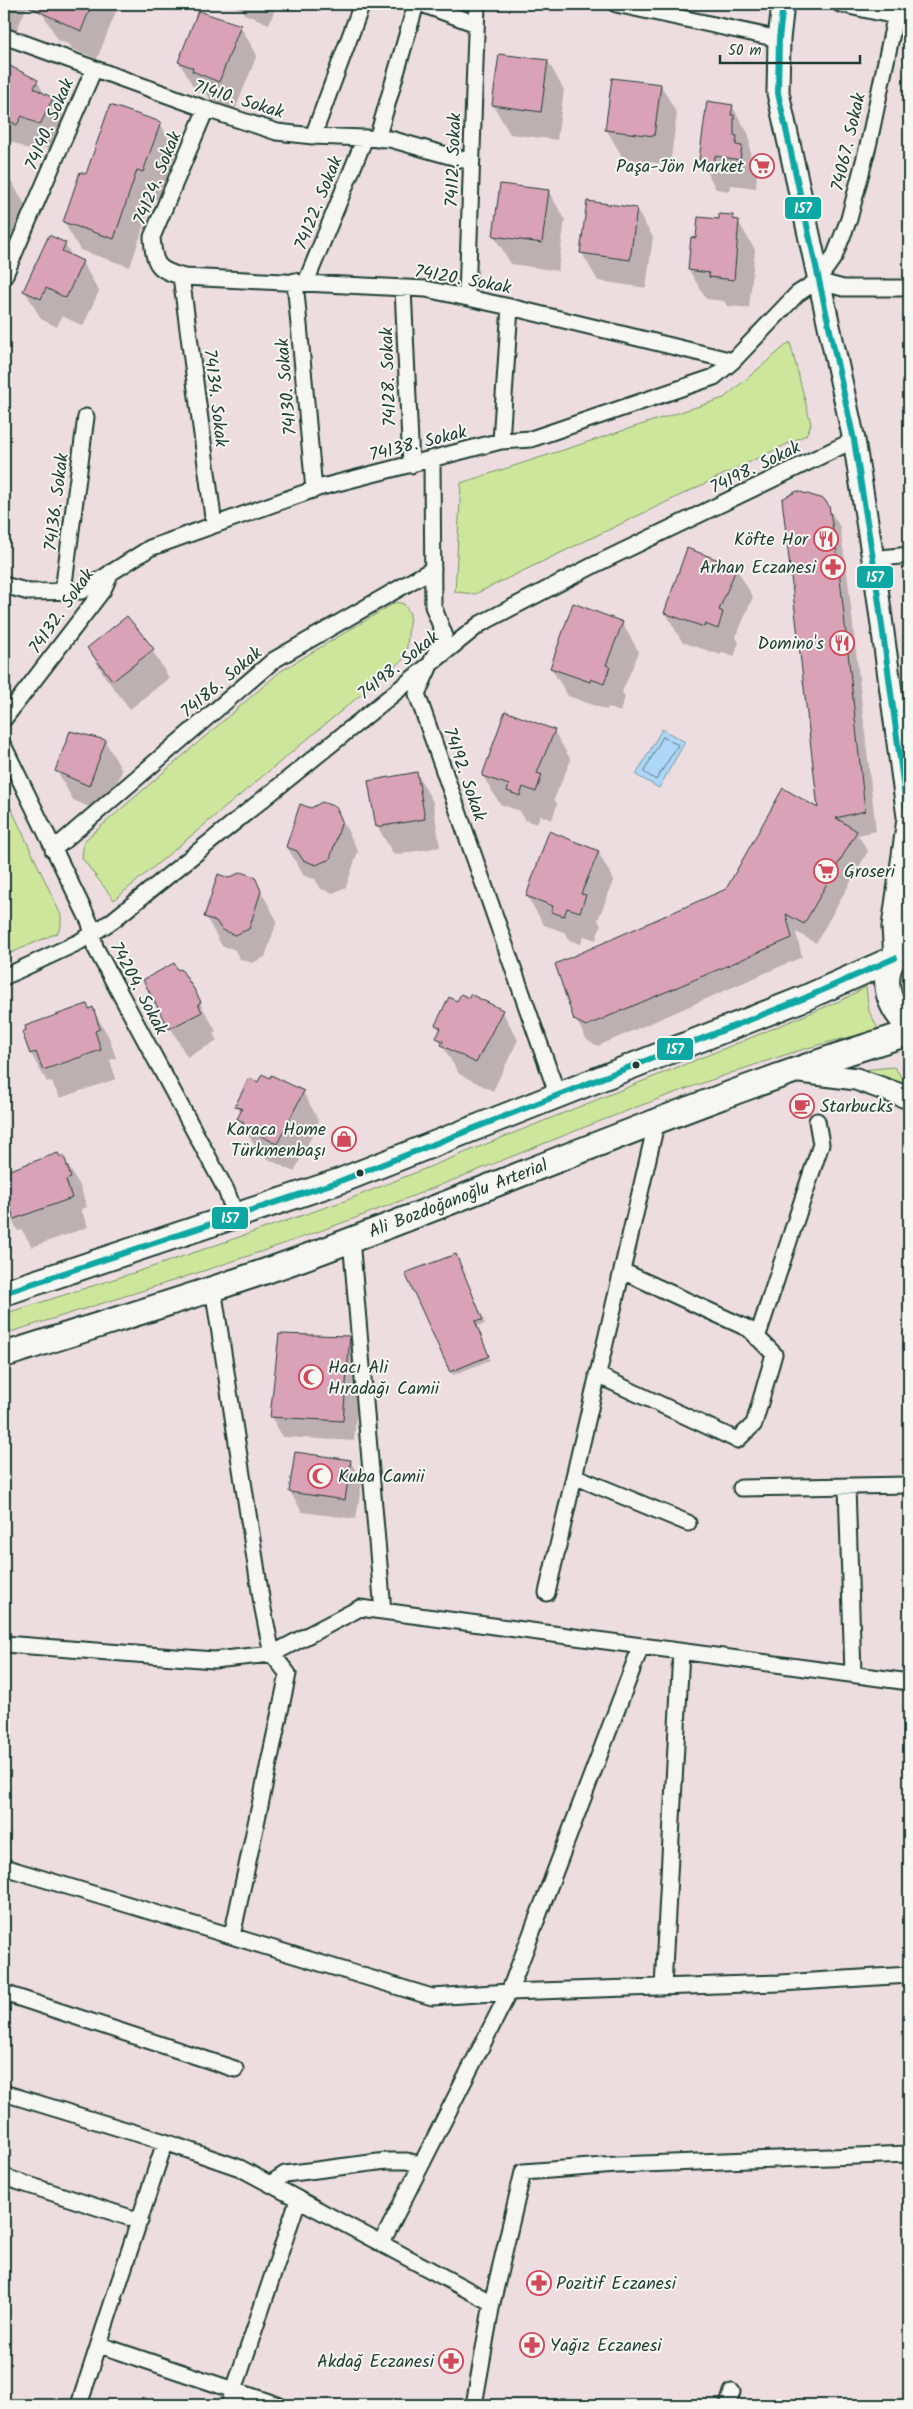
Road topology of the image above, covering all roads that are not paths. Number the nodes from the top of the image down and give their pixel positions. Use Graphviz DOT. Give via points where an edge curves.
graph roads {
  1 [pos="362,4"];
  2 [pos="416,4"];
  3 [pos="422,4"];
  4 [pos="477,4"];
  5 [pos="616,4"];
  6 [pos="783,4"];
  7 [pos="840,4"];
  8 [pos="901,13"];
  9 [pos="476,24"];
  10 [pos="4,36"];
  11 [pos="780,39"];
  12 [pos="94,69"];
  13 [pos="206,109"];
  14 [pos="313,136"];
  15 [pos="371,138"];
  16 [pos="471,162"];
  17 [pos="181,276"];
  18 [pos="4,277"];
  19 [pos="817,281"];
  20 [pos="300,282"];
  21 [pos="403,288"];
  22 [pos="909,288"];
  23 [pos="467,297"];
  24 [pos="510,306"];
  25 [pos="733,360"];
  26 [pos="86,417"];
  27 [pos="854,440"];
  28 [pos="502,441"];
  29 [pos="432,460"];
  30 [pos="411,465"];
  31 [pos="314,490"];
  32 [pos="214,525"];
  33 [pos="909,555"];
  34 [pos="873,559"];
  35 [pos="433,570"];
  36 [pos="111,572"];
  37 [pos="4,585"];
  38 [pos="63,591"];
  39 [pos="431,662"];
  40 [pos="4,719"];
  41 [pos="4,747"];
  42 [pos="908,821"];
  43 [pos="53,850"];
  44 [pos="93,935"];
  45 [pos="902,951"];
  46 [pos="4,977"];
  47 [pos="909,1026"];
  48 [pos="909,1033"];
  49 [pos="792,1071"];
  50 [pos="558,1096"];
  51 [pos="909,1098"];
  52 [pos="657,1120"];
  53 [pos="817,1121"];
  54 [pos="236,1216"];
  55 [pos="351,1240"];
  56 [pos="622,1271"];
  57 [pos="213,1288"];
  58 [pos="4,1293"];
  59 [pos="757,1338"];
  60 [pos="4,1355"];
  61 [pos="597,1375"];
  62 [pos="574,1476"];
  63 [pos="909,1485"];
  64 [pos="846,1486"];
  65 [pos="742,1488"];
  66 [pos="688,1523"];
  67 [pos="547,1593"];
  68 [pos="383,1611"];
  69 [pos="4,1644"];
  70 [pos="642,1646"];
  71 [pos="680,1652"];
  72 [pos="272,1654"];
  73 [pos="852,1674"];
  74 [pos="909,1682"];
  75 [pos="4,1867"];
  76 [pos="232,1936"];
  77 [pos="909,1975"];
  78 [pos="663,1987"];
  79 [pos="510,1992"];
  80 [pos="4,1993"];
  81 [pos="235,2069"];
  82 [pos="4,2093"];
  83 [pos="165,2142"];
  84 [pos="909,2154"];
  85 [pos="421,2165"];
  86 [pos="4,2177"];
  87 [pos="270,2184"];
  88 [pos="298,2200"];
  89 [pos="140,2222"];
  90 [pos="381,2244"];
  91 [pos="492,2303"];
  92 [pos="100,2345"];
  93 [pos="233,2390"];
  94 [pos="79,2405"];
  95 [pos="229,2405"];
  96 [pos="278,2405"];
  97 [pos="474,2405"];
  1 -- 14 [label="street"];
  2 -- 15 [label="street, 74122. Sokak"];
  3 -- 9 [label="street"];
  4 -- 9 [label="street, 74112. Sokak"];
  5 -- 11 [label="street"];
  6 -- 11 [label="main road"];
  7 -- 8 [label="street"];
  8 -- 19 [label="street, 74067. Sokak" via="849,219 834,257"];
  9 -- 16 [label="street, 74112. Sokak"];
  10 -- 12 [label="street, 71410. Sokak"];
  11 -- 19 [label="main road" via="778,93"];
  12 -- 13 [label="street, 71410. Sokak"];
  12 -- 18 [label="street, 74140. Sokak"];
  13 -- 14 [label="street, 71410. Sokak" via="277,132"];
  13 -- 17 [label="street, 74124. Sokak" via="152,237 154,259 164,272"];
  14 -- 15 [label="street, 71410. Sokak"];
  15 -- 16 [label="street, 71410. Sokak"];
  15 -- 20 [label="street, 74122. Sokak"];
  16 -- 23 [label="street, 74112. Sokak"];
  17 -- 20 [label="street, 74120. Sokak"];
  17 -- 32 [label="street, 74134. Sokak"];
  19 -- 22 [label="street" via="843,288"];
  19 -- 25 [label="street, 74138. Sokak" via="797,294"];
  19 -- 27 [label="main road"];
  20 -- 21 [label="street, 74120. Sokak"];
  20 -- 31 [label="street, 74130. Sokak"];
  21 -- 23 [label="street, 74120. Sokak"];
  21 -- 30 [label="street, 74128. Sokak"];
  23 -- 24 [label="street, 74120. Sokak"];
  24 -- 25 [label="street, 74120. Sokak"];
  24 -- 28 [label="street"];
  25 -- 28 [label="street, 74138. Sokak" via="714,377 531,439"];
  26 -- 38 [label="street, 74136. Sokak"];
  27 -- 34 [label="main road"];
  27 -- 39 [label="street, 74198. Sokak" via="489,619"];
  28 -- 29 [label="street, 74138. Sokak"];
  29 -- 30 [label="street, 74138. Sokak"];
  29 -- 35 [label="street, 74192. Sokak"];
  30 -- 31 [label="street, 74138. Sokak"];
  31 -- 32 [label="street, 74138. Sokak"];
  32 -- 36 [label="street, 74138. Sokak" via="150,548"];
  33 -- 34 [label="street"];
  34 -- 42 [label="main road"];
  35 -- 39 [label="street, 74192. Sokak" via="433,606 444,634"];
  35 -- 43 [label="street, 74186. Sokak" via="274,660"];
  36 -- 38 [label="street, 74138. Sokak" via="82,591"];
  36 -- 40 [label="street, 74132. Sokak" via="104,590"];
  37 -- 38 [label="street, 74138. Sokak" via="29,592"];
  39 -- 44 [label="street, 74198. Sokak"];
  39 -- 50 [label="street, 74192. Sokak" via="417,694"];
  41 -- 43 [label="street, 74204. Sokak"];
  42 -- 45 [label="main road" via="893,927"];
  43 -- 44 [label="street, 74204. Sokak"];
  44 -- 46 [label="street, 74198. Sokak"];
  44 -- 54 [label="street, 74204. Sokak" via="95,947 226,1190"];
  45 -- 47 [label="main road" via="889,972 887,987 890,1002"];
  45 -- 50 [label="main road" via="805,998"];
  48 -- 49 [label="main road, Ali Bozdoğanoğlu Arterial"];
  49 -- 51 [label="main road" via="856,1078"];
  49 -- 52 [label="main road, Ali Bozdoğanoğlu Arterial"];
  50 -- 54 [label="main road" via="340,1182"];
  52 -- 55 [label="main road, Ali Bozdoğanoğlu Arterial"];
  52 -- 56 [label="street"];
  53 -- 59 [label="street" via="821,1144"];
  54 -- 58 [label="main road"];
  55 -- 57 [label="main road, Ali Bozdoğanoğlu Arterial"];
  55 -- 68 [label="street"];
  56 -- 59 [label="street" via="749,1329"];
  56 -- 61 [label="street"];
  57 -- 60 [label="main road, Ali Bozdoğanoğlu Arterial"];
  57 -- 72 [label="street"];
  59 -- 61 [label="street" via="774,1354 754,1424 737,1440"];
  61 -- 62 [label="street"];
  62 -- 66 [label="street"];
  62 -- 67 [label="street"];
  63 -- 64 [label="street"];
  64 -- 65 [label="street"];
  64 -- 73 [label="street"];
  68 -- 70 [label="street"];
  68 -- 72 [label="street" via="360,1608"];
  69 -- 72 [label="street" via="214,1660"];
  70 -- 71 [label="street"];
  70 -- 79 [label="street"];
  71 -- 73 [label="street"];
  71 -- 78 [label="street"];
  72 -- 76 [label="street" via="288,1674"];
  73 -- 74 [label="street"];
  75 -- 76 [label="street"];
  76 -- 79 [label="street" via="432,1996"];
  77 -- 78 [label="street"];
  78 -- 79 [label="street"];
  79 -- 85 [label="street"];
  80 -- 81 [label="street"];
  82 -- 83 [label="street"];
  83 -- 87 [label="street" via="240,2168"];
  83 -- 89 [label="street"];
  84 -- 91 [label="street" via="523,2172"];
  85 -- 87 [label="street" via="386,2161 285,2174"];
  85 -- 90 [label="street"];
  86 -- 89 [label="street"];
  87 -- 88 [label="street"];
  88 -- 90 [label="street"];
  88 -- 93 [label="street"];
  89 -- 92 [label="street"];
  90 -- 91 [label="street"];
  91 -- 97 [label="street"];
  92 -- 93 [label="street"];
  92 -- 94 [label="street"];
  93 -- 95 [label="street"];
  93 -- 96 [label="street"];
}
